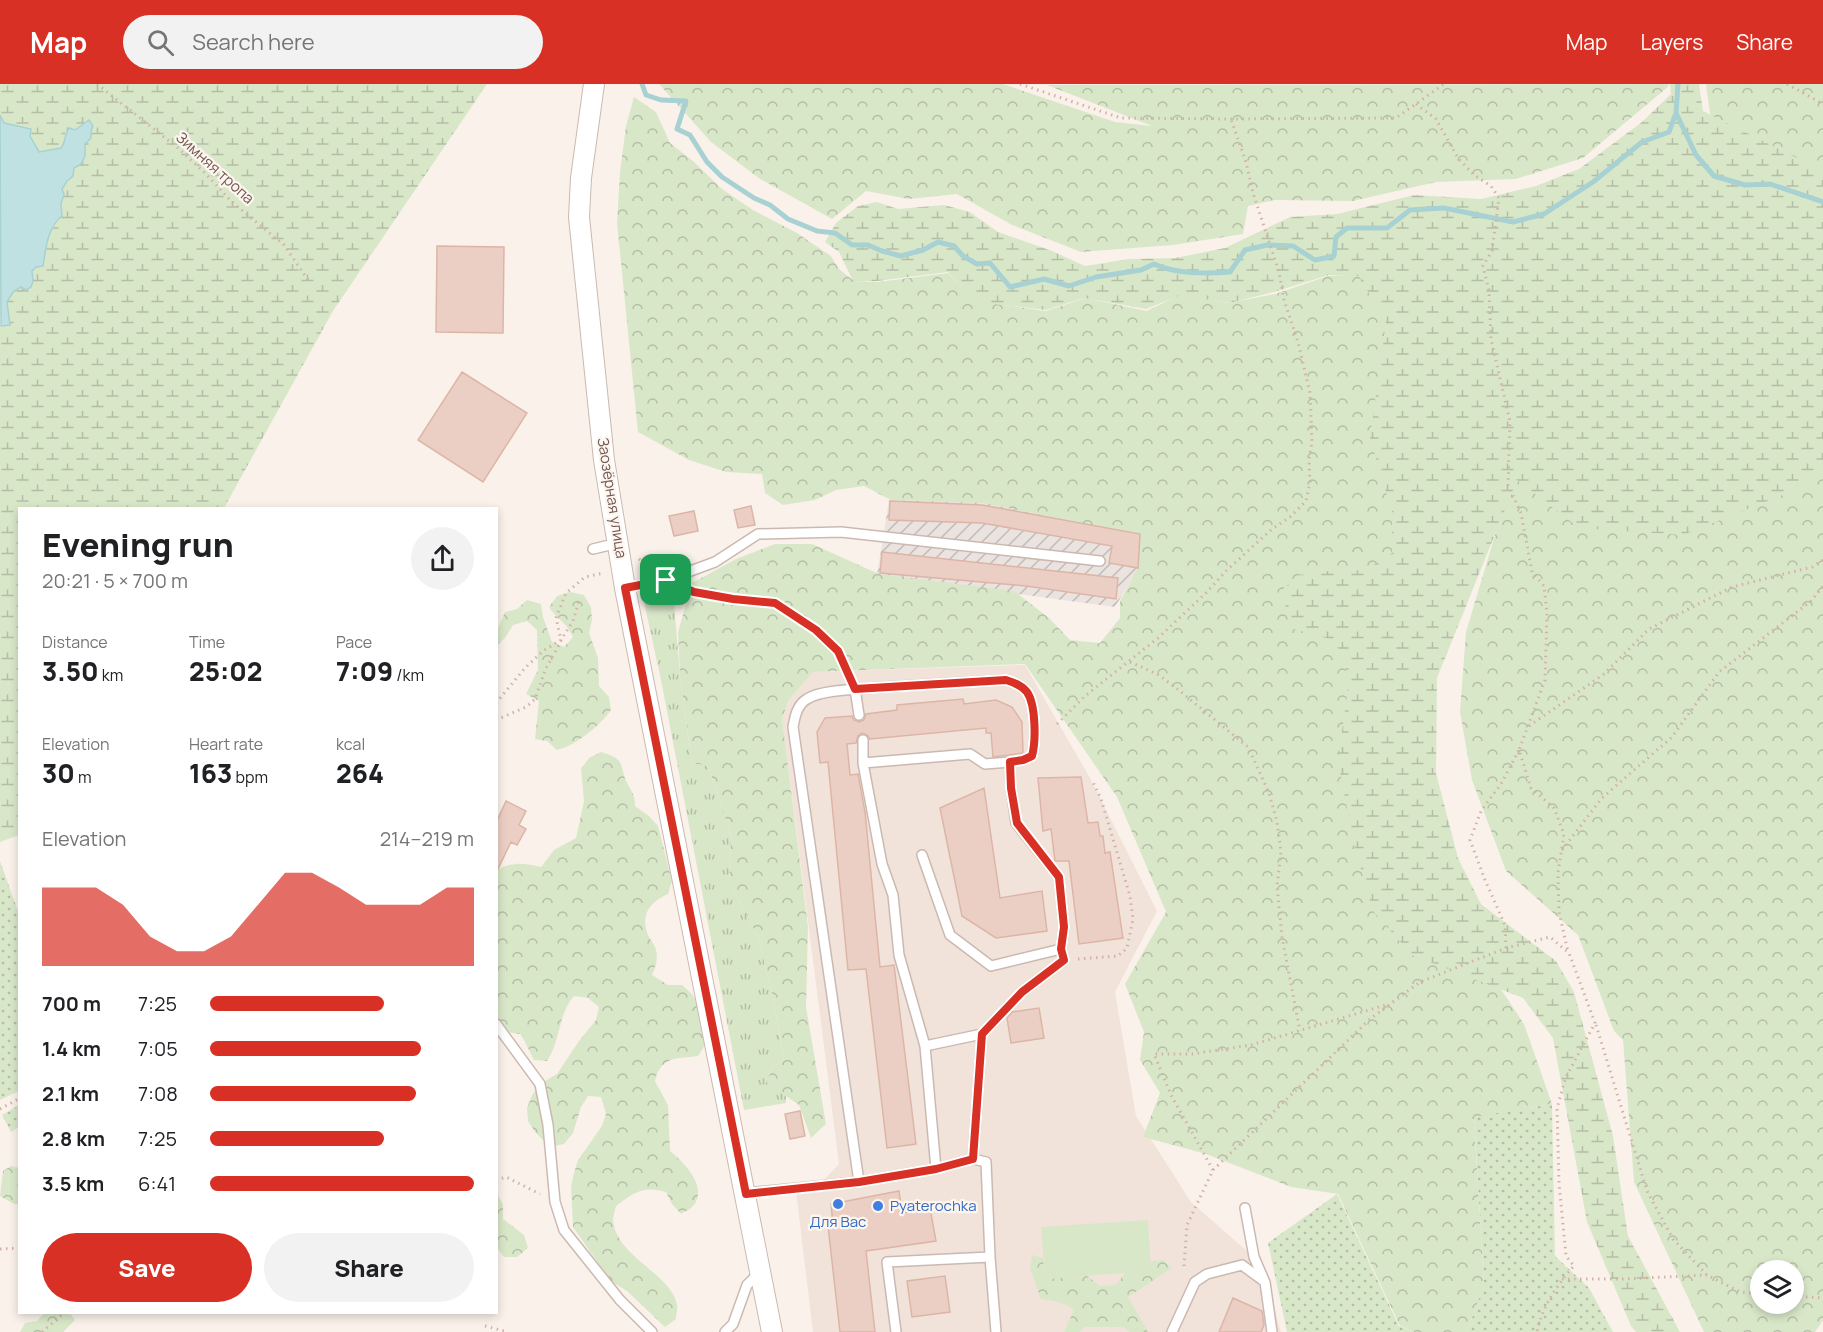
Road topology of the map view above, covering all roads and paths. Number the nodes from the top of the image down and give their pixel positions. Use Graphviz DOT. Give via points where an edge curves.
graph roads {
  1 [pos="96,84"];
  2 [pos="594,84"];
  3 [pos="1020,84"];
  4 [pos="1444,84"];
  5 [pos="1787,84"];
  6 [pos="1416,104"];
  7 [pos="1823,104"];
  8 [pos="1231,119"];
  9 [pos="308,280"];
  10 [pos="618,543"];
  11 [pos="593,549"];
  12 [pos="1823,560"];
  13 [pos="1100,561"];
  14 [pos="628,562"];
  15 [pos="666,580"];
  16 [pos="1823,586"];
  17 [pos="625,588"];
  18 [pos="579,600"];
  19 [pos="561,640"];
  20 [pos="1130,662"];
  21 [pos="855,689"];
  22 [pos="498,701"];
  23 [pos="860,715"];
  24 [pos="498,719"];
  25 [pos="1057,724"];
  26 [pos="1528,727"];
  27 [pos="863,740"];
  28 [pos="1519,750"];
  29 [pos="863,762"];
  30 [pos="1010,762"];
  31 [pos="1093,782"];
  32 [pos="1561,851"];
  33 [pos="922,855"];
  34 [pos="1506,948"];
  35 [pos="1061,949"];
  36 [pos="1569,953"];
  37 [pos="1064,960"];
  38 [pos="1391,1003"];
  39 [pos="1596,1023"];
  40 [pos="498,1027"];
  41 [pos="1299,1031"];
  42 [pos="982,1034"];
  43 [pos="925,1046"];
  44 [pos="18,1099"];
  45 [pos="0,1109"];
  46 [pos="973,1159"];
  47 [pos="936,1169"];
  48 [pos="1213,1170"];
  49 [pos="498,1180"];
  50 [pos="859,1182"];
  51 [pos="746,1194"];
  52 [pos="555,1202"];
  53 [pos="1245,1208"];
  54 [pos="18,1248"];
  55 [pos="0,1249"];
  56 [pos="990,1257"];
  57 [pos="1184,1266"];
  58 [pos="760,1272"];
  59 [pos="1707,1275"];
  60 [pos="1562,1279"];
  61 [pos="1265,1282"];
  62 [pos="1750,1293"];
  63 [pos="1804,1297"];
  64 [pos="1823,1298"];
  65 [pos="63,1314"];
  66 [pos="485,1326"];
  67 [pos="42,1332"];
  68 [pos="508,1332"];
  69 [pos="652,1332"];
  70 [pos="725,1332"];
  71 [pos="772,1332"];
  72 [pos="896,1332"];
  73 [pos="996,1332"];
  74 [pos="1172,1332"];
  75 [pos="1272,1332"];
  76 [pos="1537,1332"];
  1 -- 9 [label="path, Зимняя тропа" via="178,148 232,202 284,245"];
  2 -- 10 [label="street, Заозёрная улица" via="579,217 604,460"];
  3 -- 8 [label="path" via="1121,118"];
  4 -- 6 [label="path"];
  5 -- 7 [label="path"];
  6 -- 8 [label="path" via="1396,118"];
  6 -- 26 [label="path" via="1436,119 1458,158 1474,176 1491,186 1499,198 1492,251 1483,266 1489,291 1491,339 1509,422 1508,485 1521,513 1532,572 1544,586 1547,613 1545,680"];
  8 -- 20 [label="path" via="1279,272 1310,393 1310,482 1306,501 1290,518 1239,558"];
  10 -- 11 [label="lane"];
  10 -- 14 [label="street, Заозёрная улица"];
  12 -- 26 [label="path" via="1812,567 1732,587 1649,628 1604,674"];
  13 -- 15 [label="lane" via="841,532 800,532 759,534 715,562"];
  14 -- 15 [label="path" via="648,564"];
  14 -- 17 [label="street, Заозёрная улица"];
  14 -- 19 [label="path" via="585,577 566,593 556,618"];
  15 -- 17 [label="lane"];
  15 -- 21 [label="path" via="694,592 775,603 816,630 838,651"];
  16 -- 32 [label="path" via="1811,600 1719,672 1672,737 1602,798"];
  17 -- 51 [label="street, Заозёрная улица"];
  18 -- 19 [label="path" via="573,621"];
  19 -- 22 [label="path" via="525,668"];
  19 -- 24 [label="path" via="535,699"];
  20 -- 25 [label="path" via="1085,696"];
  20 -- 41 [label="path" via="1157,674 1248,747 1265,783 1277,822 1282,937"];
  21 -- 23 [label="lane"];
  21 -- 30 [label="lane" via="1014,682 1027,693 1034,710 1034,747 1032,756"];
  21 -- 50 [label="lane" via="815,694 806,699 799,706 793,727"];
  26 -- 28 [label="path"];
  27 -- 29 [label="lane"];
  28 -- 32 [label="path" via="1532,788 1554,808 1564,834"];
  28 -- 34 [label="path" via="1501,784 1480,811 1470,840 1505,925"];
  29 -- 30 [label="lane" via="970,754 985,764"];
  29 -- 43 [label="lane" via="882,864 893,895 899,954"];
  30 -- 35 [label="lane" via="1017,823 1059,877 1064,927"];
  31 -- 37 [label="path" via="1130,896 1133,919 1127,948 1118,956"];
  32 -- 36 [label="path" via="1559,912"];
  33 -- 35 [label="lane" via="950,934 991,966"];
  34 -- 36 [label="path" via="1550,937"];
  34 -- 38 [label="path" via="1420,982"];
  35 -- 37 [label="lane"];
  36 -- 39 [label="path"];
  37 -- 42 [label="lane" via="1022,992"];
  38 -- 41 [label="path"];
  38 -- 48 [label="path"];
  39 -- 59 [label="path" via="1647,1191 1673,1239"];
  39 -- 60 [label="path" via="1566,1077 1557,1108 1566,1256 1574,1266"];
  40 -- 52 [label="lane" via="540,1084"];
  41 -- 48 [label="path" via="1251,1045 1192,1054 1154,1054 1171,1095"];
  42 -- 43 [label="lane"];
  42 -- 46 [label="lane"];
  43 -- 47 [label="lane"];
  44 -- 45 [label="path"];
  46 -- 47 [label="lane"];
  46 -- 56 [label="lane" via="986,1162"];
  47 -- 50 [label="lane"];
  48 -- 57 [label="path" via="1187,1224"];
  49 -- 52 [label="path" via="506,1178"];
  50 -- 51 [label="lane"];
  51 -- 58 [label="street, Заозёрная улица"];
  52 -- 69 [label="lane" via="564,1230 620,1300"];
  53 -- 61 [label="lane" via="1254,1257"];
  54 -- 55 [label="path"];
  56 -- 72 [label="lane" via="887,1262"];
  56 -- 73 [label="lane"];
  58 -- 70 [label="lane" via="747,1285 733,1324"];
  58 -- 71 [label="street, Заозёрная улица"];
  59 -- 60 [label="path"];
  59 -- 62 [label="path"];
  60 -- 76 [label="path"];
  61 -- 74 [label="lane" via="1242,1265 1207,1274 1195,1282"];
  61 -- 75 [label="lane"];
  63 -- 64 [label="path"];
  65 -- 67 [label="path"];
  66 -- 68 [label="path"];
}
